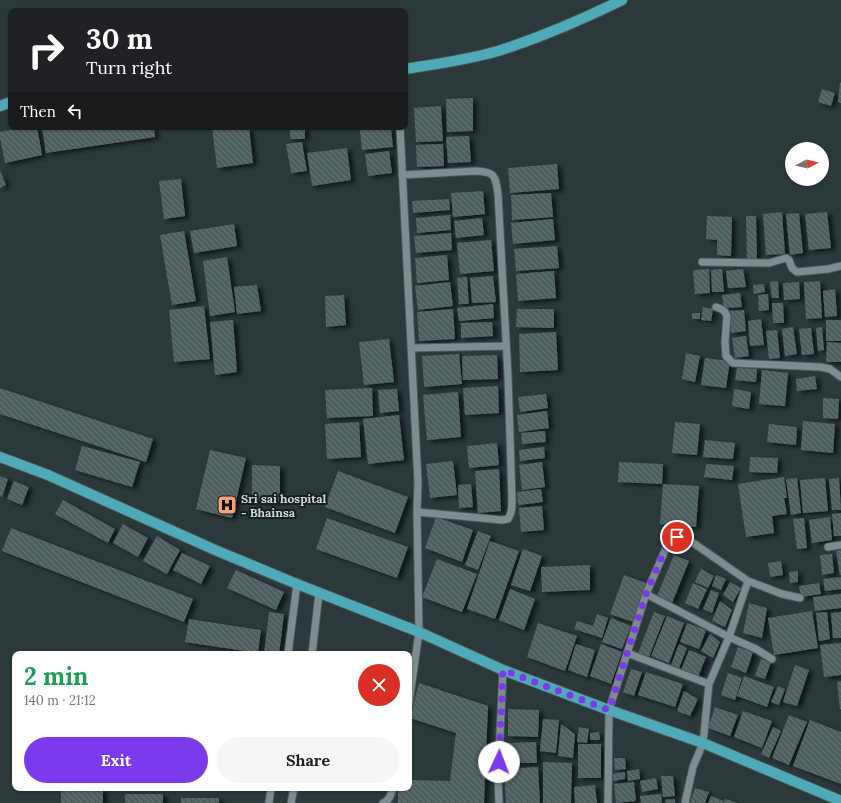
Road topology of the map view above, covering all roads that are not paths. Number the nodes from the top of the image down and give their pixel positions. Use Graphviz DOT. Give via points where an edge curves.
graph roads {
  1 [pos="622,0"];
  2 [pos="408,69"];
  3 [pos="400,130"];
  4 [pos="402,175"];
  5 [pos="702,262"];
  6 [pos="841,266"];
  7 [pos="716,307"];
  8 [pos="506,346"];
  9 [pos="411,348"];
  10 [pos="841,377"];
  11 [pos="0,457"];
  12 [pos="417,512"];
  13 [pos="841,545"];
  14 [pos="828,547"];
  15 [pos="748,581"];
  16 [pos="297,584"];
  17 [pos="319,593"];
  18 [pos="646,594"];
  19 [pos="800,598"];
  20 [pos="419,632"];
  21 [pos="729,637"];
  22 [pos="288,651"];
  23 [pos="312,651"];
  24 [pos="627,653"];
  25 [pos="772,659"];
  26 [pos="503,670"];
  27 [pos="412,682"];
  28 [pos="709,684"];
  29 [pos="609,710"];
  30 [pos="703,743"];
  31 [pos="271,791"];
  32 [pos="293,791"];
  33 [pos="392,791"];
  34 [pos="841,801"];
  35 [pos="269,803"];
  36 [pos="291,803"];
  37 [pos="383,803"];
  38 [pos="498,803"];
  39 [pos="608,803"];
  40 [pos="685,803"];
  1 -- 2 [label="main road" via="561,28 497,51"];
  3 -- 4 [label="street"];
  4 -- 8 [label="street" via="476,171 487,172 495,178"];
  4 -- 9 [label="street"];
  5 -- 6 [label="street" via="769,264 786,258 797,272"];
  7 -- 10 [label="street" via="722,309 727,316 726,356 733,363 820,367 830,369"];
  8 -- 9 [label="street"];
  8 -- 12 [label="street" via="512,499 510,516 502,520"];
  9 -- 12 [label="street" via="418,482"];
  11 -- 16 [label="main road" via="48,475"];
  12 -- 20 [label="street"];
  13 -- 14 [label="street"];
  15 -- 18 [label="street" via="692,542 677,537 668,542"];
  15 -- 19 [label="street"];
  15 -- 21 [label="street"];
  16 -- 17 [label="main road"];
  16 -- 22 [label="street"];
  17 -- 20 [label="main road"];
  17 -- 23 [label="street"];
  18 -- 21 [label="street"];
  18 -- 24 [label="street"];
  20 -- 26 [label="main road"];
  20 -- 27 [label="street"];
  21 -- 25 [label="street"];
  21 -- 28 [label="street"];
  24 -- 28 [label="street"];
  24 -- 29 [label="street"];
  26 -- 29 [label="main road"];
  26 -- 38 [label="street"];
  28 -- 30 [label="street"];
  29 -- 30 [label="main road"];
  29 -- 39 [label="street"];
  30 -- 34 [label="main road"];
  30 -- 40 [label="street" via="693,767"];
  31 -- 35 [label="street"];
  32 -- 36 [label="street"];
  33 -- 37 [label="street" via="391,796"];
}
